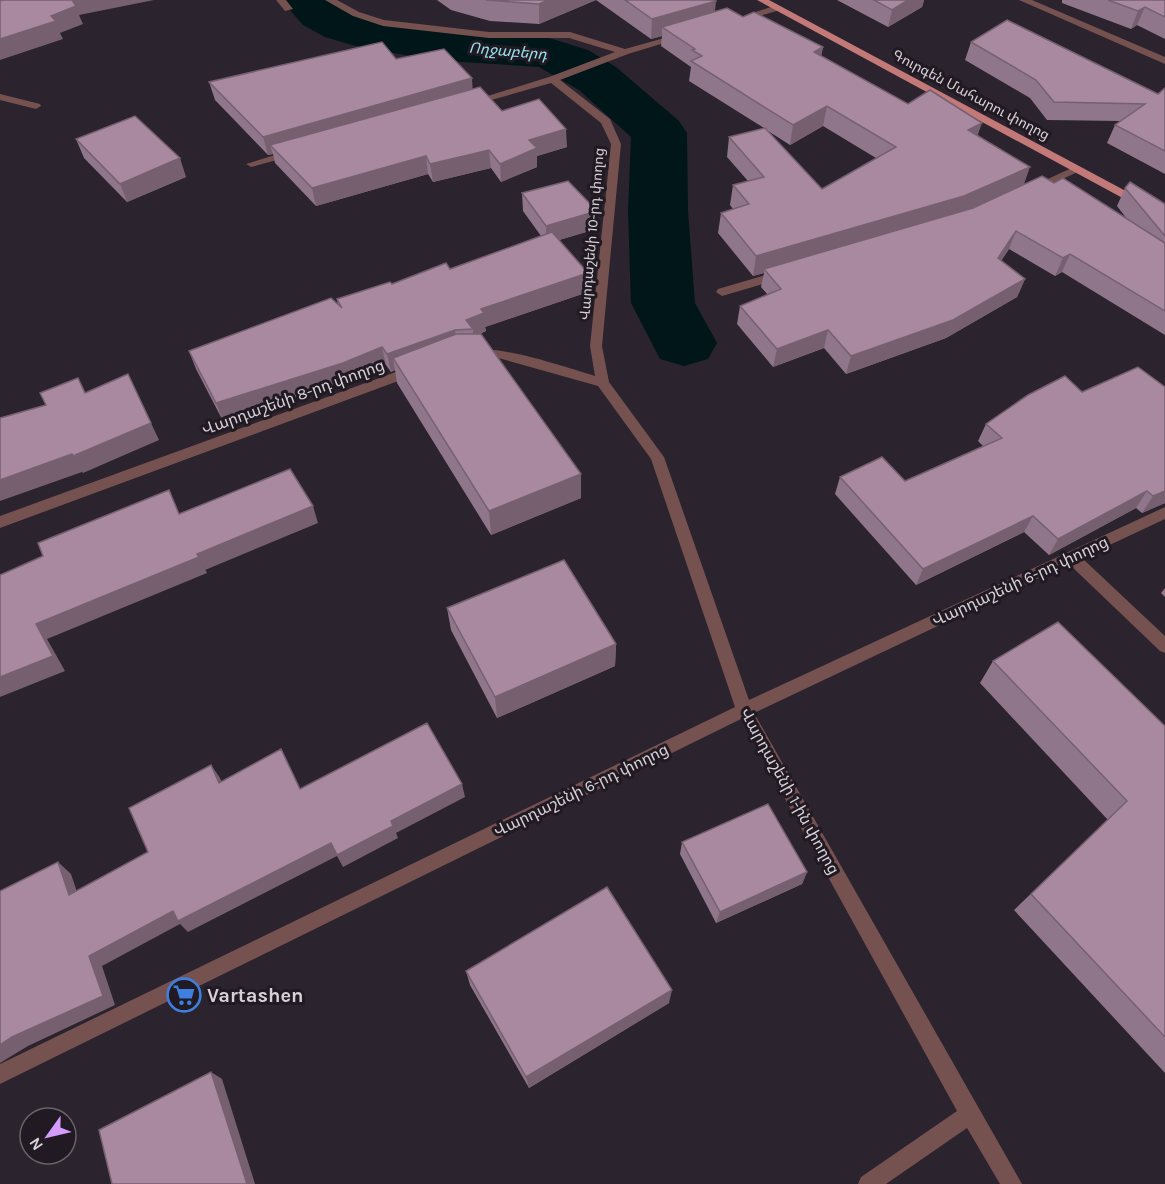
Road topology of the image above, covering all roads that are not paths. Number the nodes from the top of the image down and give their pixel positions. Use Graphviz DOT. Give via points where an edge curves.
graph roads {
  1 [pos="281,0"];
  2 [pos="330,0"];
  3 [pos="762,0"];
  4 [pos="1024,0"];
  5 [pos="777,8"];
  6 [pos="288,9"];
  7 [pos="733,20"];
  8 [pos="690,33"];
  9 [pos="622,53"];
  10 [pos="1165,61"];
  11 [pos="557,78"];
  12 [pos="0,97"];
  13 [pos="464,104"];
  14 [pos="36,106"];
  15 [pos="307,148"];
  16 [pos="250,164"];
  17 [pos="1076,169"];
  18 [pos="1024,193"];
  19 [pos="1165,217"];
  20 [pos="790,272"];
  21 [pos="722,292"];
  22 [pos="458,354"];
  23 [pos="425,366"];
  24 [pos="603,383"];
  25 [pos="1165,513"];
  26 [pos="0,522"];
  27 [pos="1071,557"];
  28 [pos="1165,646"];
  29 [pos="744,710"];
  30 [pos="0,1074"];
  31 [pos="970,1114"];
  32 [pos="868,1184"];
  33 [pos="1012,1184"];
  1 -- 6 [label="street"];
  2 -- 9 [label="street" via="384,23 489,35 570,35"];
  3 -- 5 [label="main road, Գուրգեն Մահարու փողոց"];
  4 -- 10 [label="street"];
  5 -- 7 [label="street"];
  5 -- 17 [label="main road, Գուրգեն Մահարու փողոց"];
  8 -- 9 [label="street"];
  9 -- 11 [label="street"];
  11 -- 13 [label="street"];
  11 -- 24 [label="street, Վարդաշենի 10-րդ փողոց" via="606,121 616,144 596,346"];
  12 -- 14 [label="street"];
  15 -- 16 [label="street"];
  17 -- 18 [label="street"];
  17 -- 19 [label="main road, Գուրգեն Մահարու փողոց"];
  20 -- 21 [label="street"];
  22 -- 24 [label="street" via="495,353"];
  23 -- 26 [label="street, Վարդաշենի 8-րդ փողոց"];
  24 -- 29 [label="street, Վարդաշենի 1-ին փողոց" via="657,457"];
  25 -- 27 [label="street, Վարդաշենի 6-րդ փողոց"];
  27 -- 28 [label="street"];
  27 -- 29 [label="street, Վարդաշենի 6-րդ փողոց"];
  29 -- 30 [label="street, Վարդաշենի 6-րդ փողոց"];
  29 -- 31 [label="street, Վարդաշենի 1-ին փողոց"];
  31 -- 32 [label="street"];
  31 -- 33 [label="street, Վարդաշենի 1-ին փողոց"];
}
